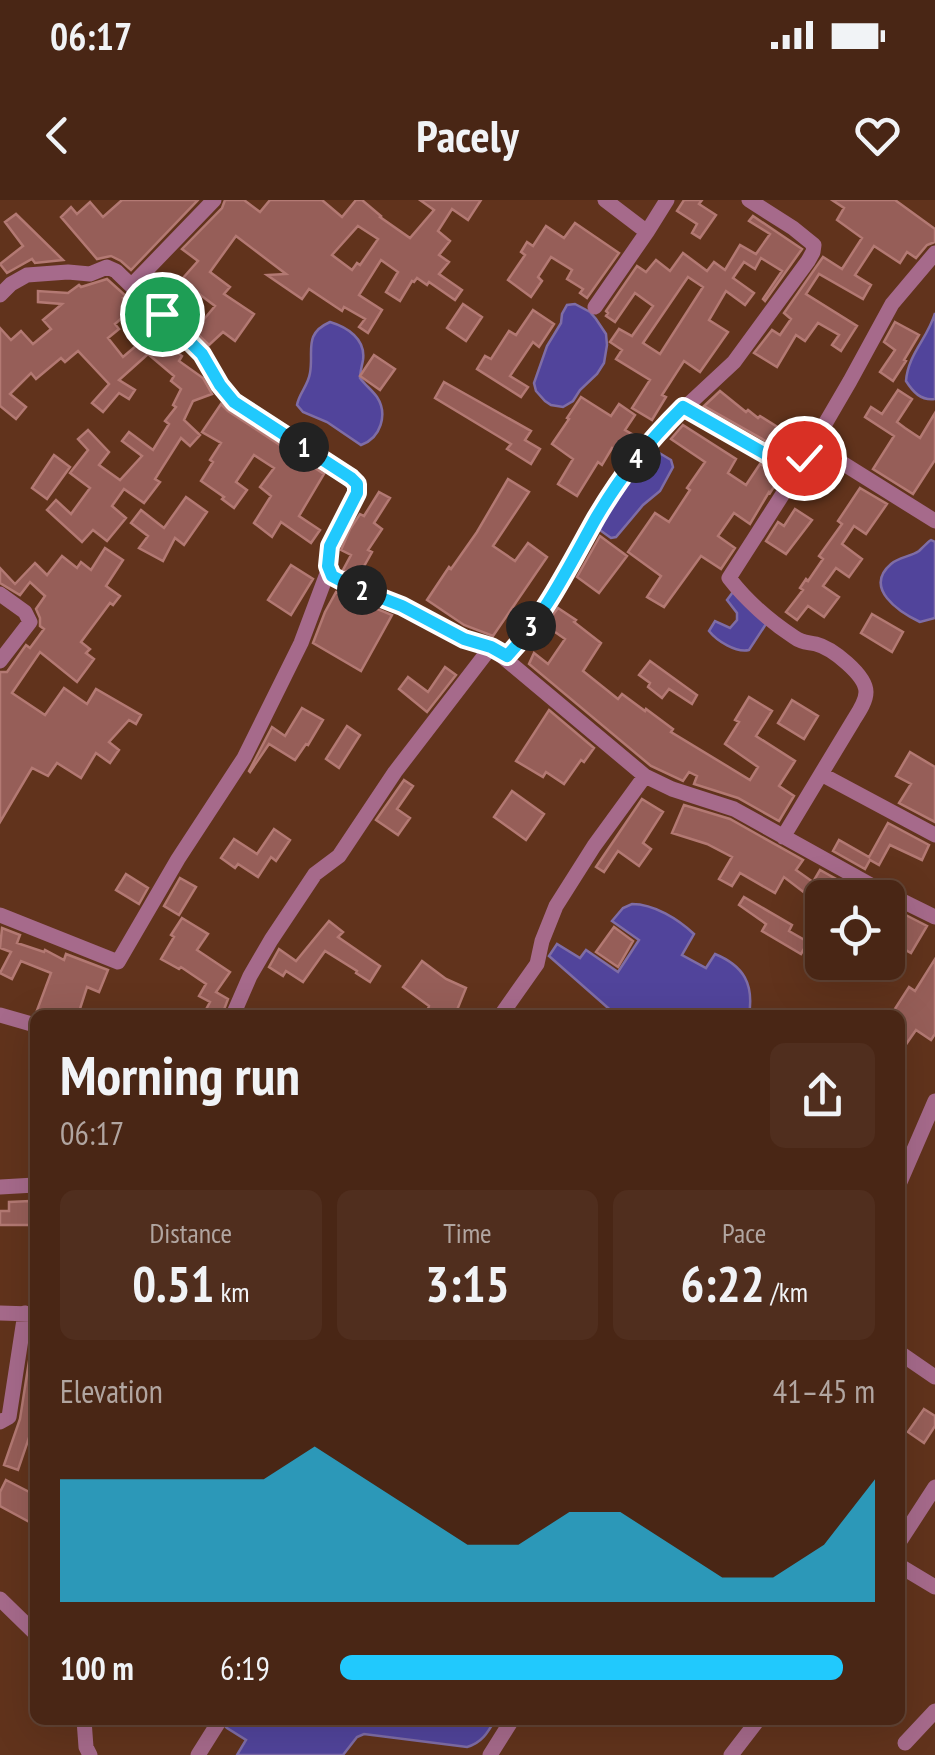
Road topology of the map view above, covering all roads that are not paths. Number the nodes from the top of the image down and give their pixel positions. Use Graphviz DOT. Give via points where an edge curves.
graph roads {
  1 [pos="214,200"];
  2 [pos="605,200"];
  3 [pos="667,200"];
  4 [pos="750,200"];
  5 [pos="647,232"];
  6 [pos="935,253"];
  7 [pos="132,286"];
  8 [pos="0,294"];
  9 [pos="595,307"];
  10 [pos="683,407"];
  11 [pos="812,444"];
  12 [pos="797,472"];
  13 [pos="935,521"];
  14 [pos="328,571"];
  15 [pos="0,594"];
  16 [pos="491,647"];
  17 [pos="0,661"];
  18 [pos="820,774"];
  19 [pos="646,776"];
  20 [pos="935,835"];
  21 [pos="782,837"];
  22 [pos="0,915"];
  23 [pos="935,917"];
  24 [pos="235,1010"];
  25 [pos="505,1010"];
  26 [pos="0,1015"];
  27 [pos="30,1024"];
  28 [pos="935,1101"];
  29 [pos="905,1170"];
  30 [pos="30,1185"];
  31 [pos="0,1187"];
  32 [pos="0,1313"];
  33 [pos="30,1314"];
  34 [pos="905,1357"];
  35 [pos="935,1378"];
  36 [pos="0,1422"];
  37 [pos="935,1487"];
  38 [pos="905,1533"];
  39 [pos="905,1569"];
  40 [pos="935,1587"];
  41 [pos="0,1599"];
  42 [pos="30,1629"];
  43 [pos="935,1711"];
  44 [pos="84,1725"];
  45 [pos="217,1725"];
  46 [pos="509,1725"];
  47 [pos="754,1725"];
  48 [pos="905,1743"];
  49 [pos="90,1755"];
  50 [pos="198,1755"];
  51 [pos="490,1755"];
  52 [pos="731,1755"];
  1 -- 7 [label="street"];
  2 -- 5 [label="street"];
  3 -- 5 [label="street"];
  4 -- 10 [label="street" via="809,240 813,252 734,362"];
  5 -- 9 [label="street"];
  6 -- 11 [label="street" via="892,304"];
  7 -- 8 [label="street" via="106,268 27,275"];
  7 -- 14 [label="street" via="202,354 234,402 357,484 330,546"];
  10 -- 12 [label="street"];
  10 -- 16 [label="street" via="631,465 518,644 507,656"];
  11 -- 12 [label="street"];
  11 -- 13 [label="street"];
  12 -- 18 [label="street" via="729,578 793,636 827,649 862,679 864,702"];
  14 -- 16 [label="street"];
  14 -- 22 [label="street" via="244,758 118,962"];
  15 -- 17 [label="street" via="30,622"];
  16 -- 19 [label="street"];
  16 -- 24 [label="street" via="339,856 316,874"];
  18 -- 20 [label="street"];
  18 -- 21 [label="street"];
  19 -- 21 [label="street" via="734,809"];
  19 -- 25 [label="street" via="556,906 538,964"];
  21 -- 23 [label="street"];
  26 -- 27 [label="street"];
  28 -- 29 [label="street"];
  30 -- 31 [label="street"];
  32 -- 33 [label="street"];
  33 -- 36 [label="street" via="9,1417"];
  34 -- 35 [label="street"];
  37 -- 38 [label="street"];
  39 -- 40 [label="street"];
  41 -- 42 [label="street"];
  43 -- 48 [label="street"];
  44 -- 49 [label="street"];
  45 -- 50 [label="street"];
  46 -- 51 [label="street"];
  47 -- 52 [label="street"];
}
